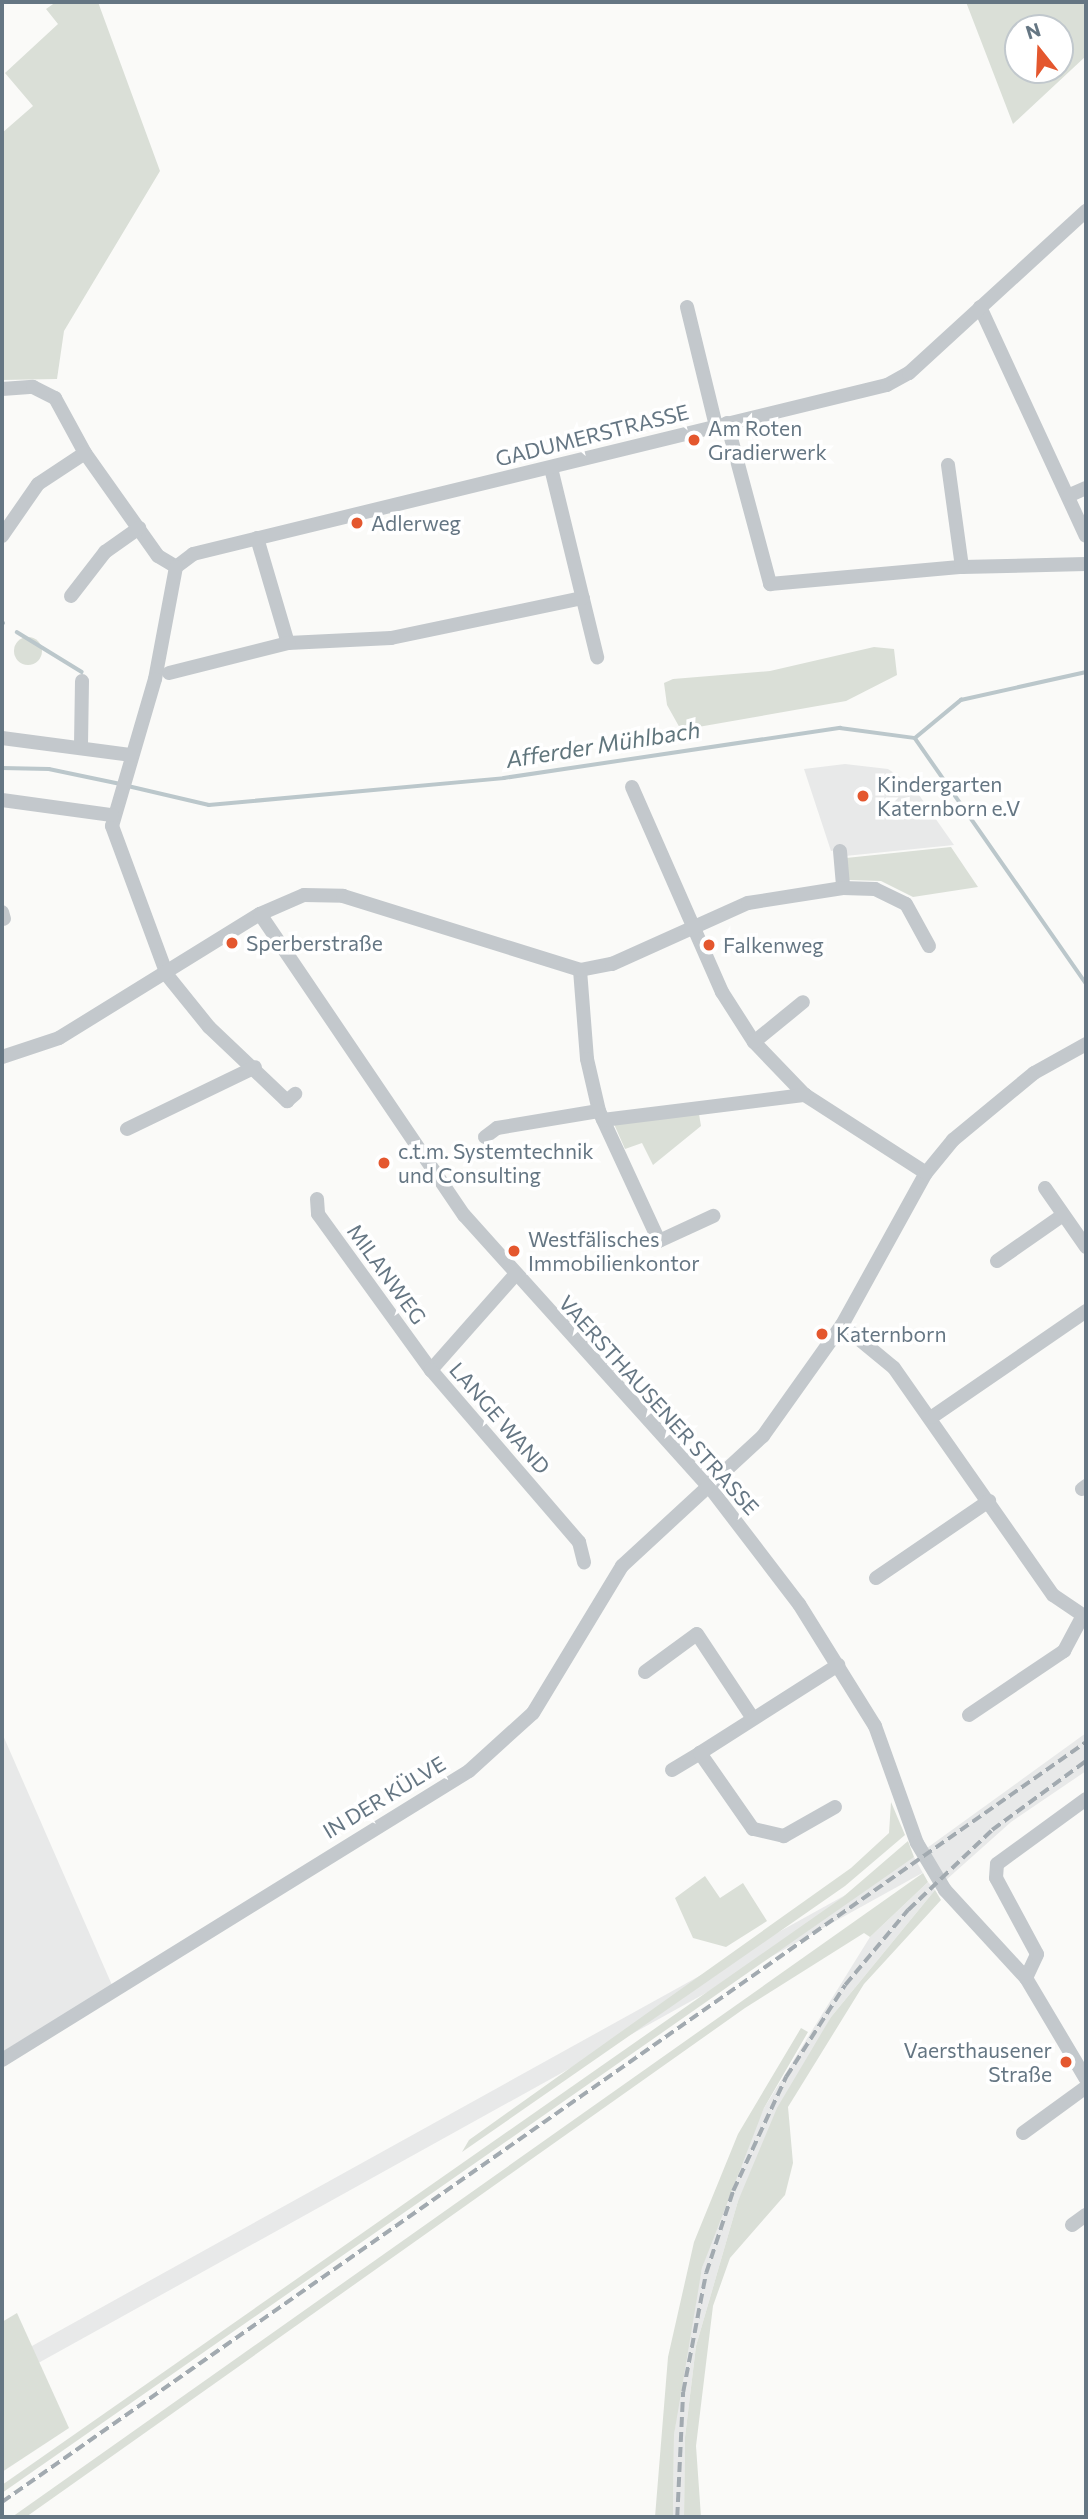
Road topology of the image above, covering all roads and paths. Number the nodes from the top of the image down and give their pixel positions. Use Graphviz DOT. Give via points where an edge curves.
graph roads {
  1 [pos="1086,211"];
  2 [pos="687,307"];
  3 [pos="980,307"];
  4 [pos="2,389"];
  5 [pos="722,425"];
  6 [pos="85,453"];
  7 [pos="948,465"];
  8 [pos="551,468"];
  9 [pos="1086,488"];
  10 [pos="1070,495"];
  11 [pos="139,528"];
  12 [pos="2,536"];
  13 [pos="1086,536"];
  14 [pos="257,538"];
  15 [pos="1086,564"];
  16 [pos="176,567"];
  17 [pos="962,567"];
  18 [pos="71,596"];
  19 [pos="583,598"];
  20 [pos="288,643"];
  21 [pos="597,657"];
  22 [pos="169,673"];
  23 [pos="82,681"];
  24 [pos="2,738"];
  25 [pos="81,745"];
  26 [pos="132,755"];
  27 [pos="632,787"];
  28 [pos="2,800"];
  29 [pos="112,814"];
  30 [pos="840,851"];
  31 [pos="843,888"];
  32 [pos="260,914"];
  33 [pos="692,928"];
  34 [pos="929,946"];
  35 [pos="580,970"];
  36 [pos="167,975"];
  37 [pos="803,1002"];
  38 [pos="754,1042"];
  39 [pos="1085,1048"];
  40 [pos="2,1057"];
  41 [pos="255,1067"];
  42 [pos="295,1094"];
  43 [pos="805,1095"];
  44 [pos="601,1116"];
  45 [pos="127,1129"];
  46 [pos="485,1137"];
  47 [pos="926,1173"];
  48 [pos="1045,1188"];
  49 [pos="317,1199"];
  50 [pos="1063,1215"];
  51 [pos="713,1216"];
  52 [pos="1086,1247"];
  53 [pos="997,1261"];
  54 [pos="515,1275"];
  55 [pos="1086,1311"];
  56 [pos="842,1325"];
  57 [pos="431,1370"];
  58 [pos="932,1416"];
  59 [pos="711,1489"];
  60 [pos="989,1501"];
  61 [pos="584,1562"];
  62 [pos="876,1578"];
  63 [pos="1084,1617"];
  64 [pos="838,1665"];
  65 [pos="645,1672"];
  66 [pos="969,1715"];
  67 [pos="752,1717"];
  68 [pos="700,1753"];
  69 [pos="672,1770"];
  70 [pos="1086,1799"];
  71 [pos="835,1807"];
  72 [pos="1026,1978"];
  73 [pos="2,2060"];
  74 [pos="1086,2079"];
  75 [pos="1086,2087"];
  76 [pos="1023,2133"];
  77 [pos="1086,2215"];
  78 [pos="1072,2225"];
  1 -- 3 [label="street, GADUMERSTRASSE"];
  2 -- 5 [label="street"];
  3 -- 5 [label="street, GADUMERSTRASSE" via="897,381"];
  3 -- 10 [label="street"];
  4 -- 6 [label="street" via="33,387 55,398"];
  5 -- 8 [label="street, GADUMERSTRASSE"];
  5 -- 17 [label="street" via="770,584"];
  6 -- 11 [label="street"];
  6 -- 12 [label="street" via="38,484"];
  7 -- 17 [label="street"];
  8 -- 14 [label="street, GADUMERSTRASSE"];
  8 -- 19 [label="street"];
  9 -- 10 [label="street"];
  10 -- 13 [label="street"];
  11 -- 16 [label="street" via="158,556"];
  11 -- 18 [label="street" via="104,552"];
  14 -- 16 [label="street, GADUMERSTRASSE" via="193,554"];
  14 -- 20 [label="street"];
  15 -- 17 [label="street"];
  16 -- 26 [label="street"];
  19 -- 20 [label="street" via="391,638"];
  19 -- 21 [label="street"];
  20 -- 22 [label="street"];
  23 -- 25 [label="street"];
  24 -- 25 [label="street"];
  25 -- 26 [label="street"];
  26 -- 29 [label="street"];
  27 -- 33 [label="street"];
  28 -- 29 [label="street"];
  29 -- 36 [label="street"];
  30 -- 31 [label="street"];
  31 -- 33 [label="street" via="748,903"];
  31 -- 34 [label="street" via="875,889 906,904"];
  32 -- 35 [label="street" via="304,895 343,896"];
  32 -- 36 [label="street"];
  32 -- 54 [label="street, VAERSTHAUSENER STRASSE" via="430,1170"];
  33 -- 35 [label="street" via="612,964"];
  33 -- 38 [label="street"];
  35 -- 44 [label="street" via="587,1059"];
  36 -- 40 [label="street" via="60,1038"];
  36 -- 41 [label="street" via="209,1027"];
  37 -- 38 [label="street"];
  38 -- 43 [label="street"];
  39 -- 47 [label="street, IN DER KÜLVE" via="988,1107"];
  41 -- 42 [label="street" via="287,1101"];
  41 -- 45 [label="street"];
  43 -- 44 [label="street"];
  43 -- 47 [label="street"];
  44 -- 46 [label="street" via="497,1128"];
  44 -- 51 [label="street" via="660,1241"];
  47 -- 56 [label="street, IN DER KÜLVE"];
  48 -- 50 [label="street"];
  49 -- 57 [label="street, MILANWEG" via="318,1214"];
  50 -- 52 [label="street"];
  50 -- 53 [label="street"];
  54 -- 57 [label="street, LANGE WAND"];
  54 -- 59 [label="street, VAERSTHAUSENER STRASSE"];
  55 -- 58 [label="street"];
  56 -- 58 [label="street" via="894,1368"];
  56 -- 59 [label="street, IN DER KÜLVE" via="762,1436"];
  57 -- 61 [label="street, LANGE WAND" via="579,1542"];
  58 -- 60 [label="street"];
  59 -- 64 [label="street, VAERSTHAUSENER STRASSE"];
  59 -- 73 [label="street, IN DER KÜLVE" via="622,1566 533,1713 469,1771"];
  60 -- 62 [label="street"];
  60 -- 63 [label="street" via="1053,1595"];
  63 -- 66 [label="street" via="1064,1651"];
  64 -- 67 [label="street"];
  64 -- 72 [label="street, VAERSTHAUSENER STRASSE" via="875,1726 910,1826 938,1878"];
  65 -- 67 [label="street" via="696,1634"];
  67 -- 68 [label="street"];
  68 -- 69 [label="street"];
  68 -- 71 [label="street" via="752,1829 784,1836"];
  70 -- 72 [label="street" via="997,1864 996,1878 1037,1954"];
  72 -- 74 [label="street, VAERSTHAUSENER STRASSE"];
  75 -- 76 [label="street"];
  77 -- 78 [label="street"];
}
